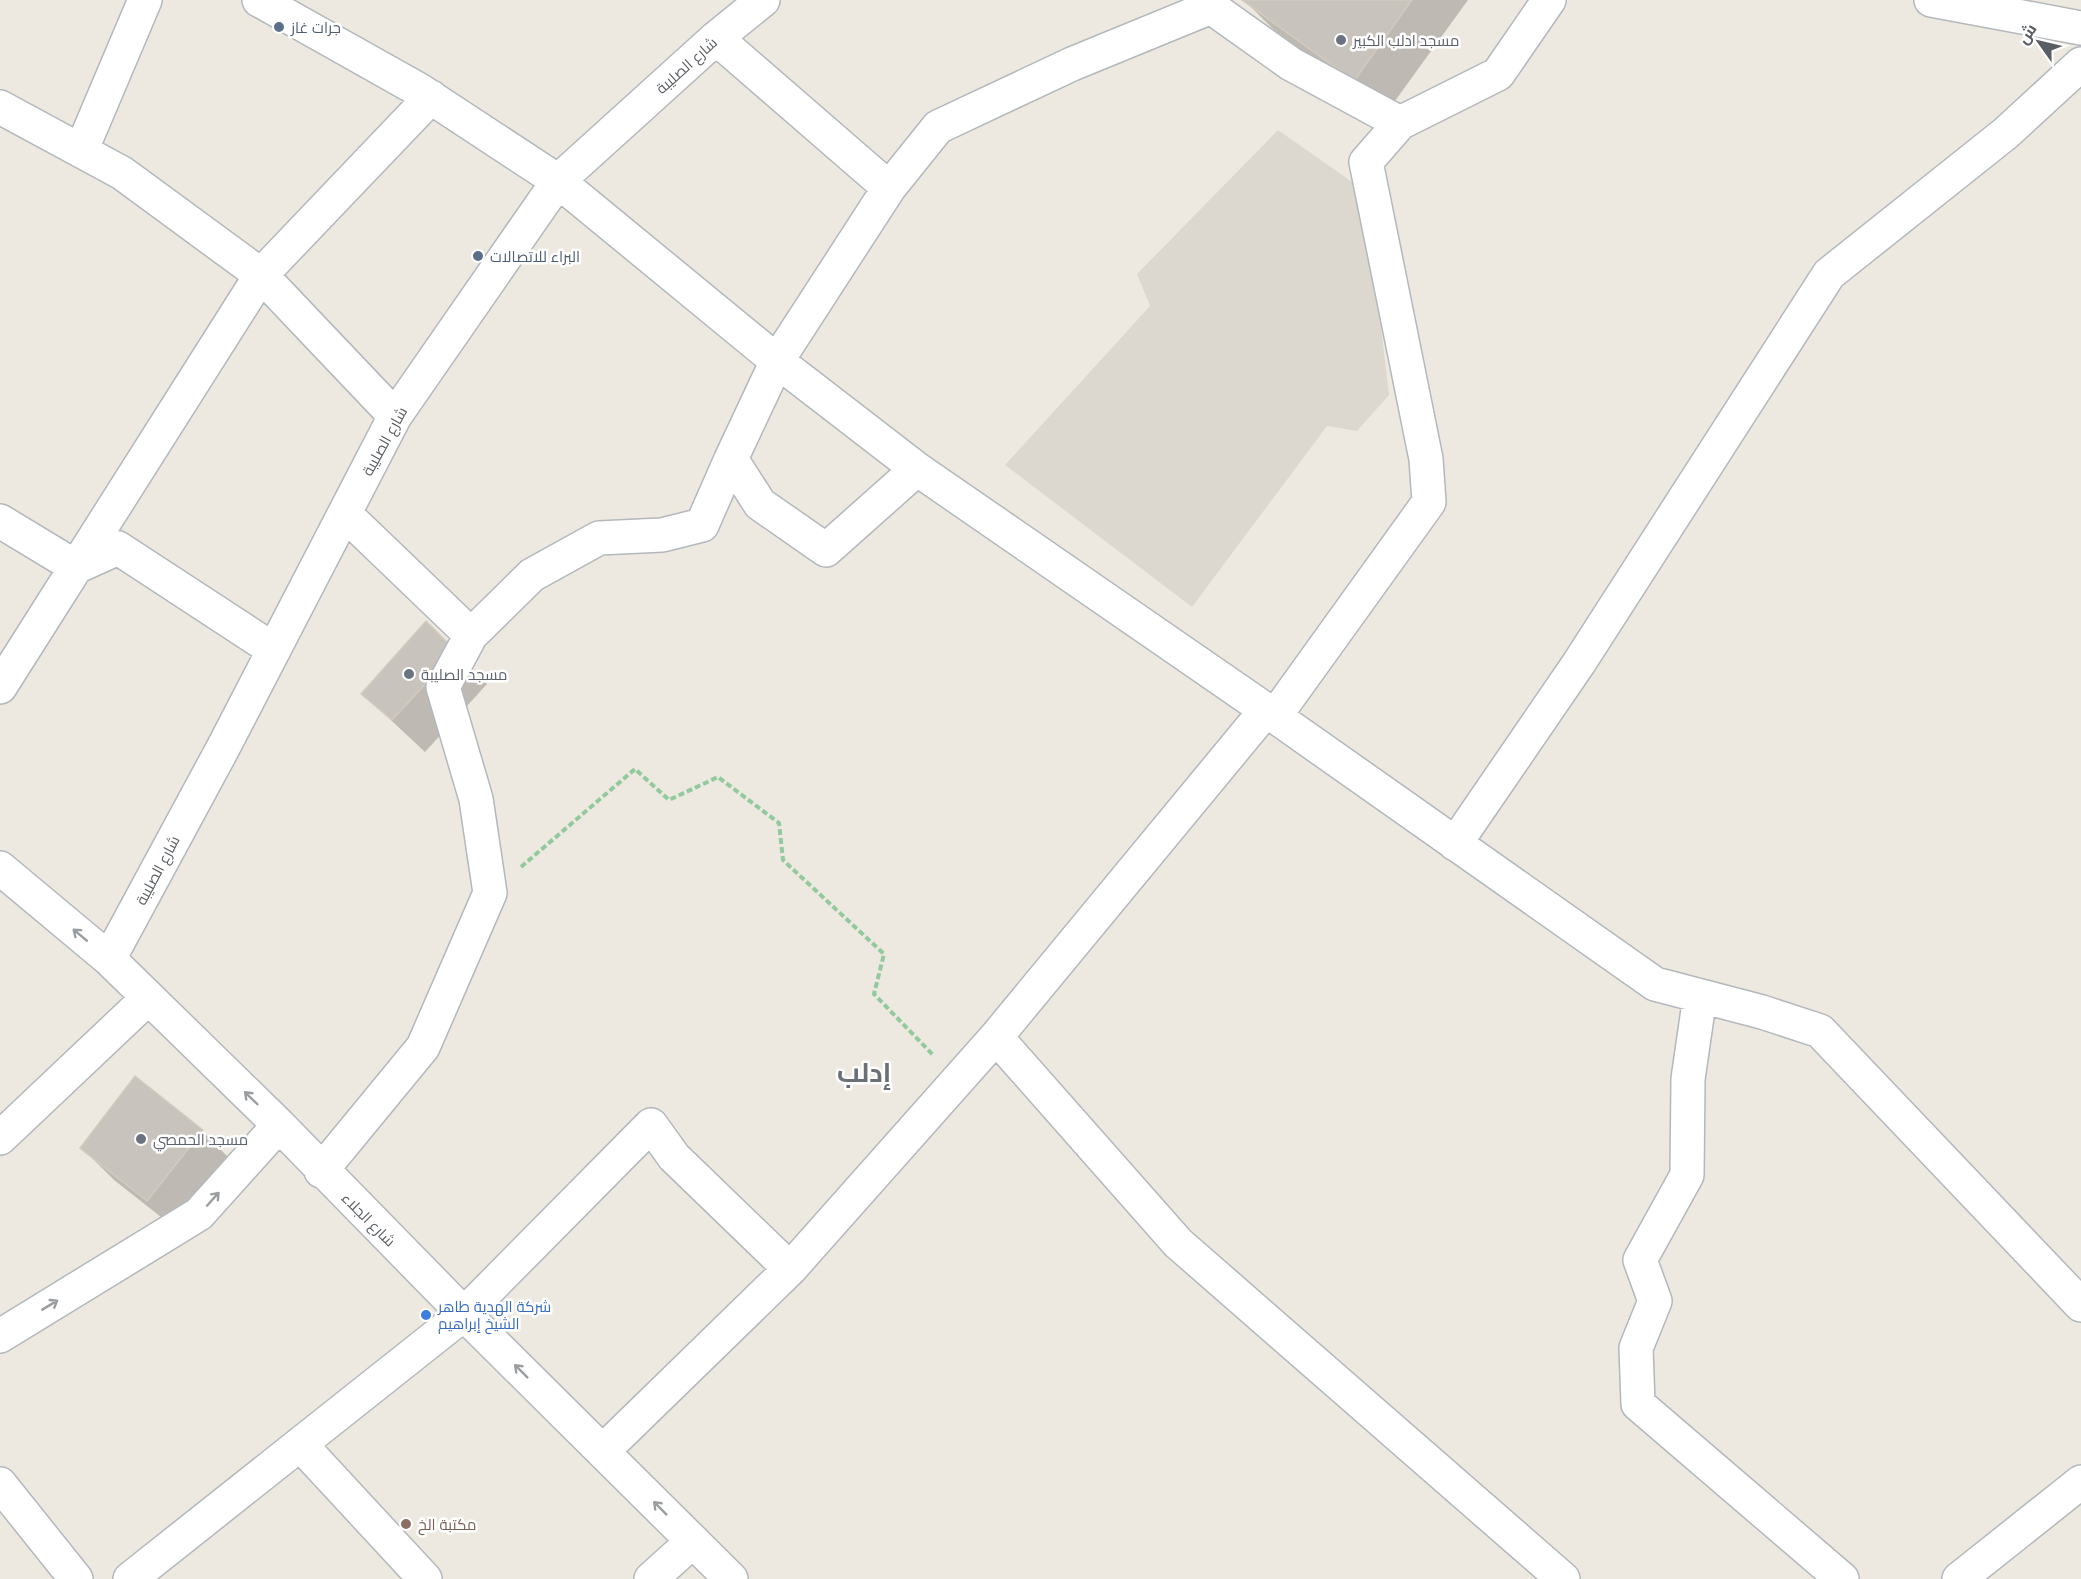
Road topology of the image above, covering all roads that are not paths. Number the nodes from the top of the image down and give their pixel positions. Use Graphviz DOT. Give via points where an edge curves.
graph roads {
  1 [pos="145,0"];
  2 [pos="259,0"];
  3 [pos="763,0"];
  4 [pos="1549,0"];
  5 [pos="1931,0"];
  6 [pos="2081,28"];
  7 [pos="716,38"];
  8 [pos="2081,64"];
  9 [pos="431,97"];
  10 [pos="0,107"];
  11 [pos="1400,123"];
  12 [pos="81,151"];
  13 [pos="558,181"];
  14 [pos="888,188"];
  15 [pos="261,275"];
  16 [pos="777,361"];
  17 [pos="395,416"];
  18 [pos="731,459"];
  19 [pos="916,469"];
  20 [pos="345,514"];
  21 [pos="0,521"];
  22 [pos="76,567"];
  23 [pos="471,635"];
  24 [pos="274,650"];
  25 [pos="0,687"];
  26 [pos="1270,713"];
  27 [pos="1455,844"];
  28 [pos="0,868"];
  29 [pos="109,959"];
  30 [pos="1700,996"];
  31 [pos="148,998"];
  32 [pos="996,1037"];
  33 [pos="279,1125"];
  34 [pos="0,1137"];
  35 [pos="321,1171"];
  36 [pos="790,1269"];
  37 [pos="2081,1305"];
  38 [pos="464,1314"];
  39 [pos="0,1336"];
  40 [pos="300,1443"];
  41 [pos="603,1451"];
  42 [pos="2081,1482"];
  43 [pos="0,1485"];
  44 [pos="693,1541"];
  45 [pos="1980,1573"];
  46 [pos="76,1579"];
  47 [pos="130,1579"];
  48 [pos="425,1579"];
  49 [pos="651,1579"];
  50 [pos="731,1579"];
  51 [pos="1563,1579"];
  52 [pos="1842,1579"];
  1 -- 12 [label="street"];
  2 -- 9 [label="street"];
  3 -- 7 [label="street, شارع الصليبة"];
  4 -- 11 [label="street" via="1498,74"];
  5 -- 6 [label="street"];
  7 -- 13 [label="street, شارع الصليبة"];
  7 -- 14 [label="street"];
  8 -- 27 [label="street" via="2006,133 1829,274 1579,663"];
  9 -- 13 [label="street"];
  9 -- 15 [label="street"];
  10 -- 12 [label="street"];
  11 -- 14 [label="street" via="1291,64 1210,7 1072,64 938,127"];
  11 -- 26 [label="street" via="1366,162 1426,459 1429,502"];
  12 -- 15 [label="street" via="122,172"];
  13 -- 16 [label="street"];
  13 -- 17 [label="street, شارع الصليبة"];
  14 -- 16 [label="street"];
  15 -- 17 [label="street"];
  15 -- 22 [label="street"];
  16 -- 18 [label="street"];
  16 -- 19 [label="street"];
  17 -- 20 [label="street, شارع الصليبة"];
  18 -- 19 [label="street" via="760,504 826,550"];
  18 -- 23 [label="street" via="702,525 662,535 599,538 532,575"];
  19 -- 26 [label="street"];
  20 -- 23 [label="street"];
  20 -- 24 [label="street, شارع الصليبة"];
  21 -- 22 [label="street"];
  22 -- 24 [label="street" via="118,548"];
  22 -- 25 [label="street"];
  23 -- 35 [label="street" via="443,687 476,800 490,893 423,1047"];
  24 -- 29 [label="street, شارع الصليبة"];
  26 -- 27 [label="street"];
  26 -- 32 [label="street"];
  27 -- 30 [label="street" via="1655,984"];
  29 -- 28 [label="street, شارع الجلاء, one-way"];
  29 -- 31 [label="street, شارع الجلاء"];
  30 -- 37 [label="street" via="1820,1031"];
  30 -- 52 [label="street" via="1688,1079 1687,1175 1640,1260 1655,1301 1636,1348 1638,1404"];
  33 -- 31 [label="street, شارع الجلاء, one-way"];
  31 -- 34 [label="street"];
  32 -- 36 [label="street"];
  32 -- 51 [label="street" via="1178,1243"];
  33 -- 35 [label="street, شارع الجلاء"];
  39 -- 33 [label="street, one-way" via="199,1214"];
  35 -- 38 [label="street, شارع الجلاء"];
  36 -- 38 [label="street" via="674,1157 651,1125"];
  36 -- 41 [label="street"];
  38 -- 40 [label="street"];
  41 -- 38 [label="street, شارع الجلاء, one-way"];
  40 -- 47 [label="street"];
  40 -- 48 [label="street"];
  44 -- 41 [label="street, شارع الجلاء, one-way"];
  42 -- 45 [label="street"];
  43 -- 46 [label="street"];
  44 -- 49 [label="street"];
  44 -- 50 [label="street, شارع الجلاء"];
}
